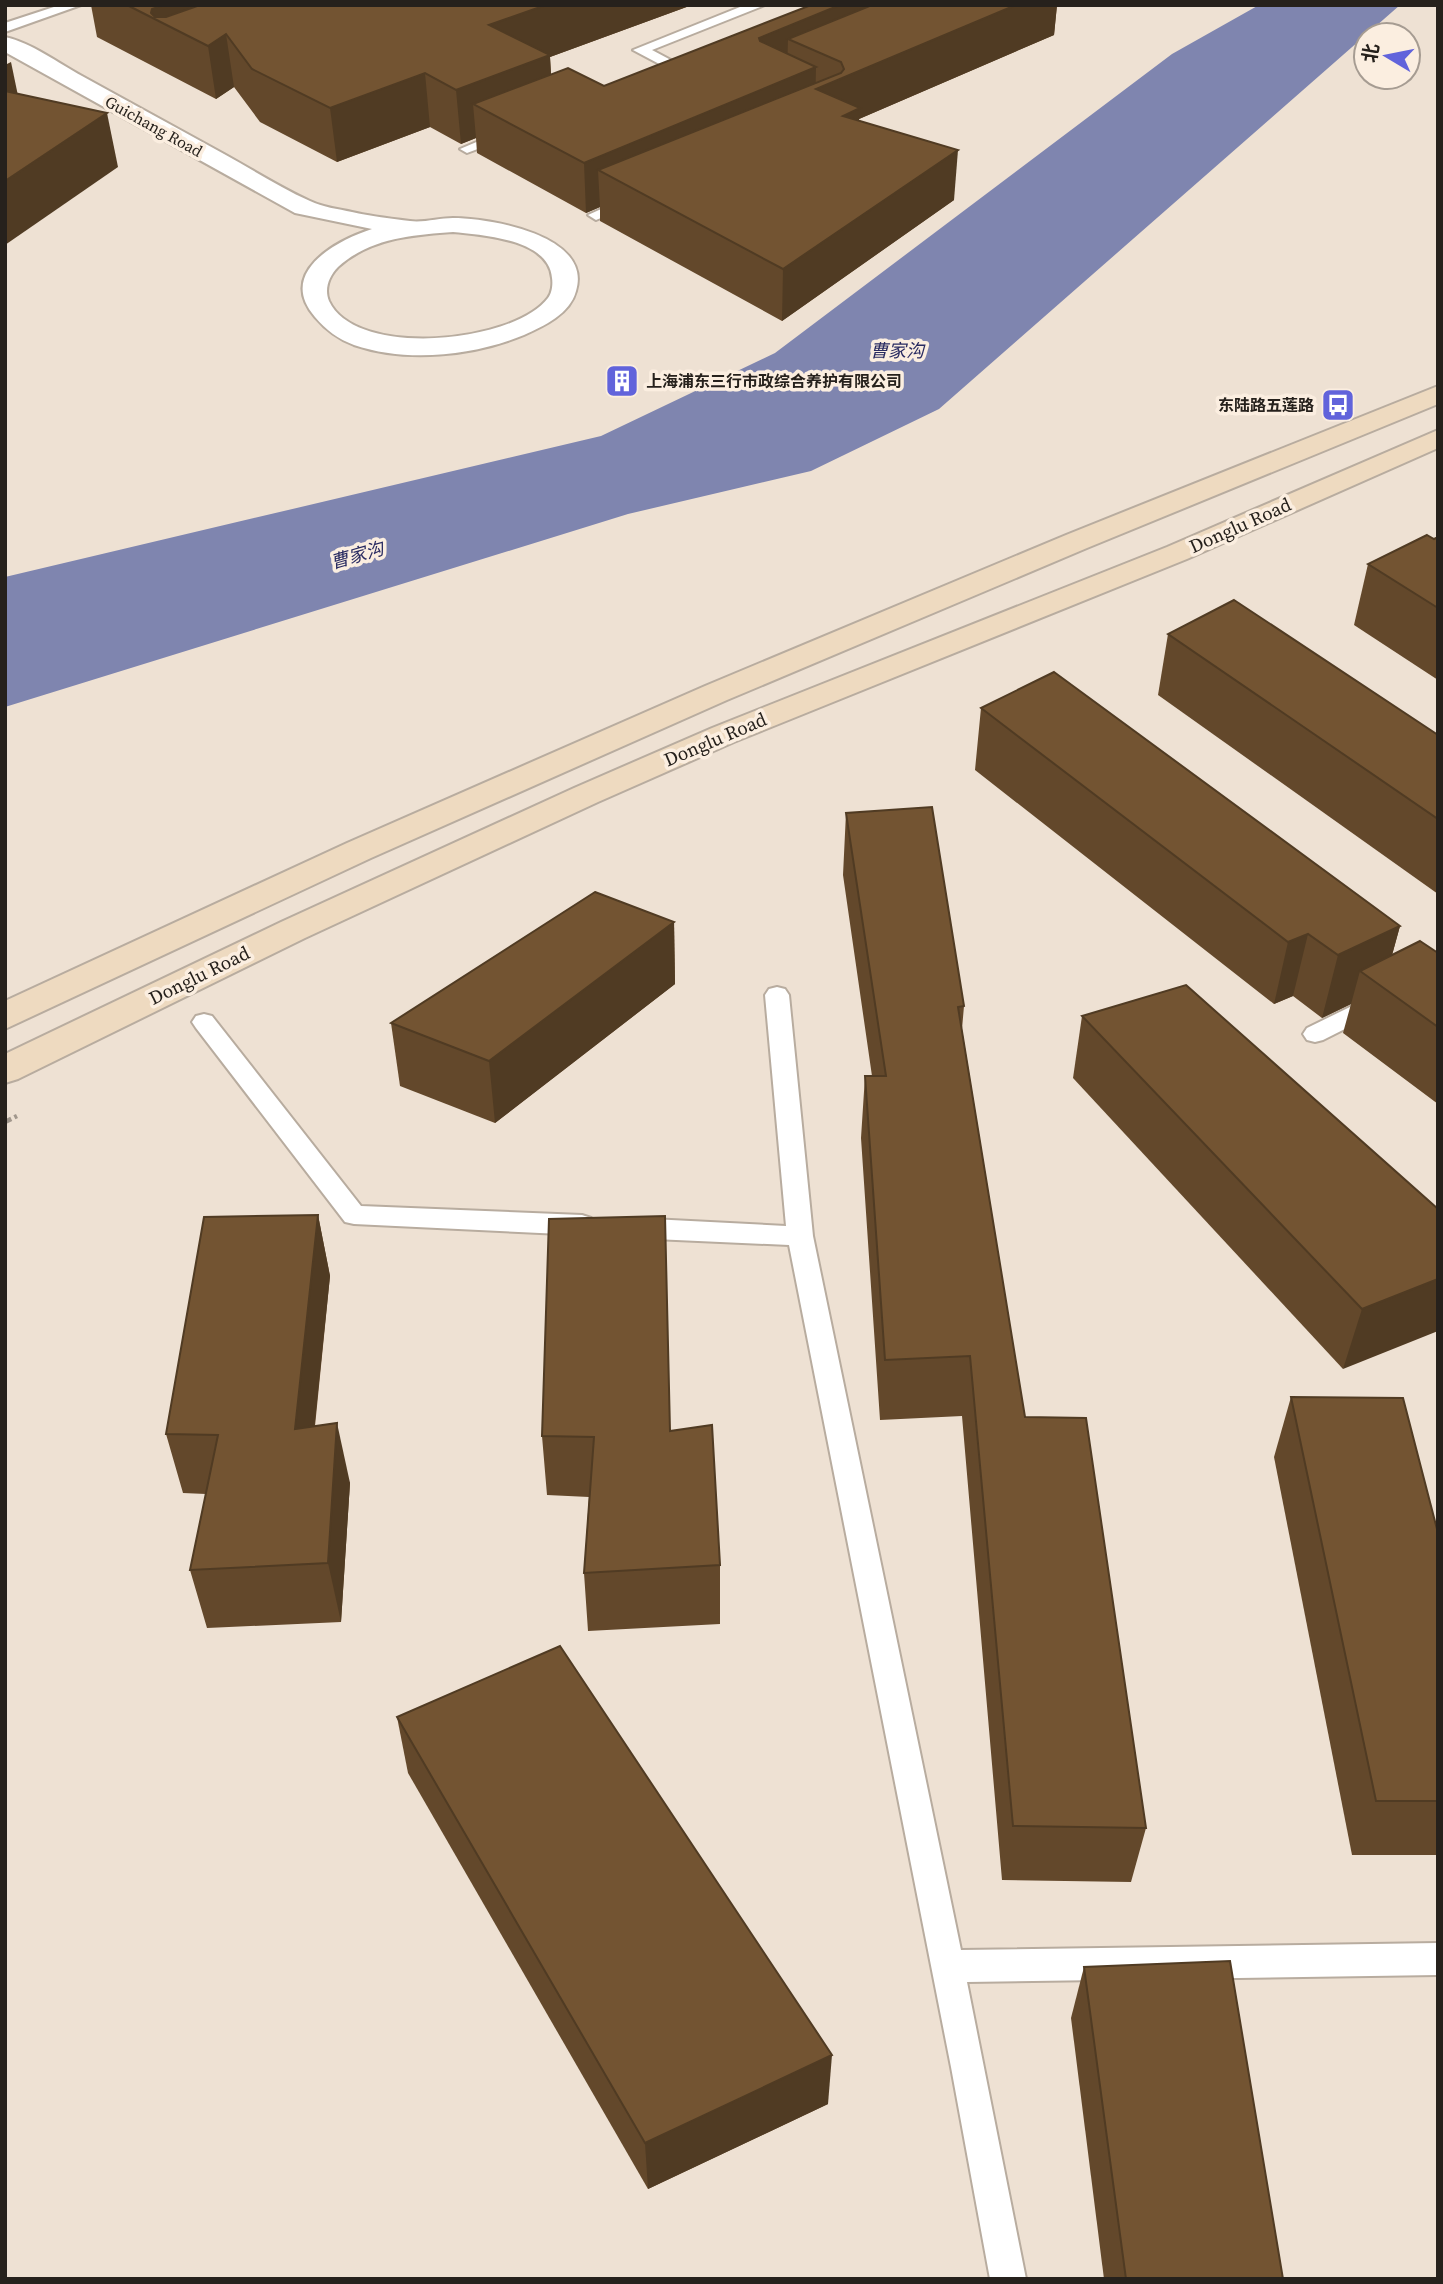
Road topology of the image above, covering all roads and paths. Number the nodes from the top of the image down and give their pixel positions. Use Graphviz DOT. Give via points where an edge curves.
graph roads {
  1 [pos="74,5"];
  2 [pos="758,5"];
  3 [pos="5,27"];
  4 [pos="5,43"];
  5 [pos="640,82"];
  6 [pos="517,130"];
  7 [pos="467,149"];
  8 [pos="646,194"];
  9 [pos="304,208"];
  10 [pos="596,215"];
  11 [pos="421,227"];
  12 [pos="324,267"];
  13 [pos="1438,394"];
  14 [pos="1438,438"];
  15 [pos="1438,972"];
  16 [pos="776,995"];
  17 [pos="5,1016"];
  18 [pos="204,1022"];
  19 [pos="1315,1034"];
  20 [pos="5,1070"];
  21 [pos="800,1236"];
  22 [pos="1438,1959"];
  23 [pos="948,1966"];
  24 [pos="1008,2279"];
  1 -- 3 [label="lane"];
  2 -- 5 [label="lane" via="640,50 677,67"];
  4 -- 9 [label="street, Guichang Road"];
  6 -- 7 [label="lane"];
  8 -- 10 [label="lane"];
  9 -- 11 [label="street, Guichang Road" via="355,220"];
  9 -- 12 [label="street, Guichang Road" via="321,234"];
  11 -- 12 [label="street, Guichang Road" via="363,241"];
  11 -- 12 [label="street, Guichang Road" via="484,227 536,243 565,270 566,285 559,301 522,329 493,339 438,347 393,345 339,327 322,314 314,298 315,282"];
  13 -- 17 [label="main road" via="552,763"];
  14 -- 20 [label="main road, Donglu Road" via="1177,553 723,735 586,795"];
  15 -- 19 [label="lane"];
  16 -- 21 [label="lane"];
  18 -- 21 [label="lane" via="355,1214"];
  21 -- 23 [label="lane"];
  22 -- 23 [label="lane"];
  23 -- 24 [label="lane"];
}
